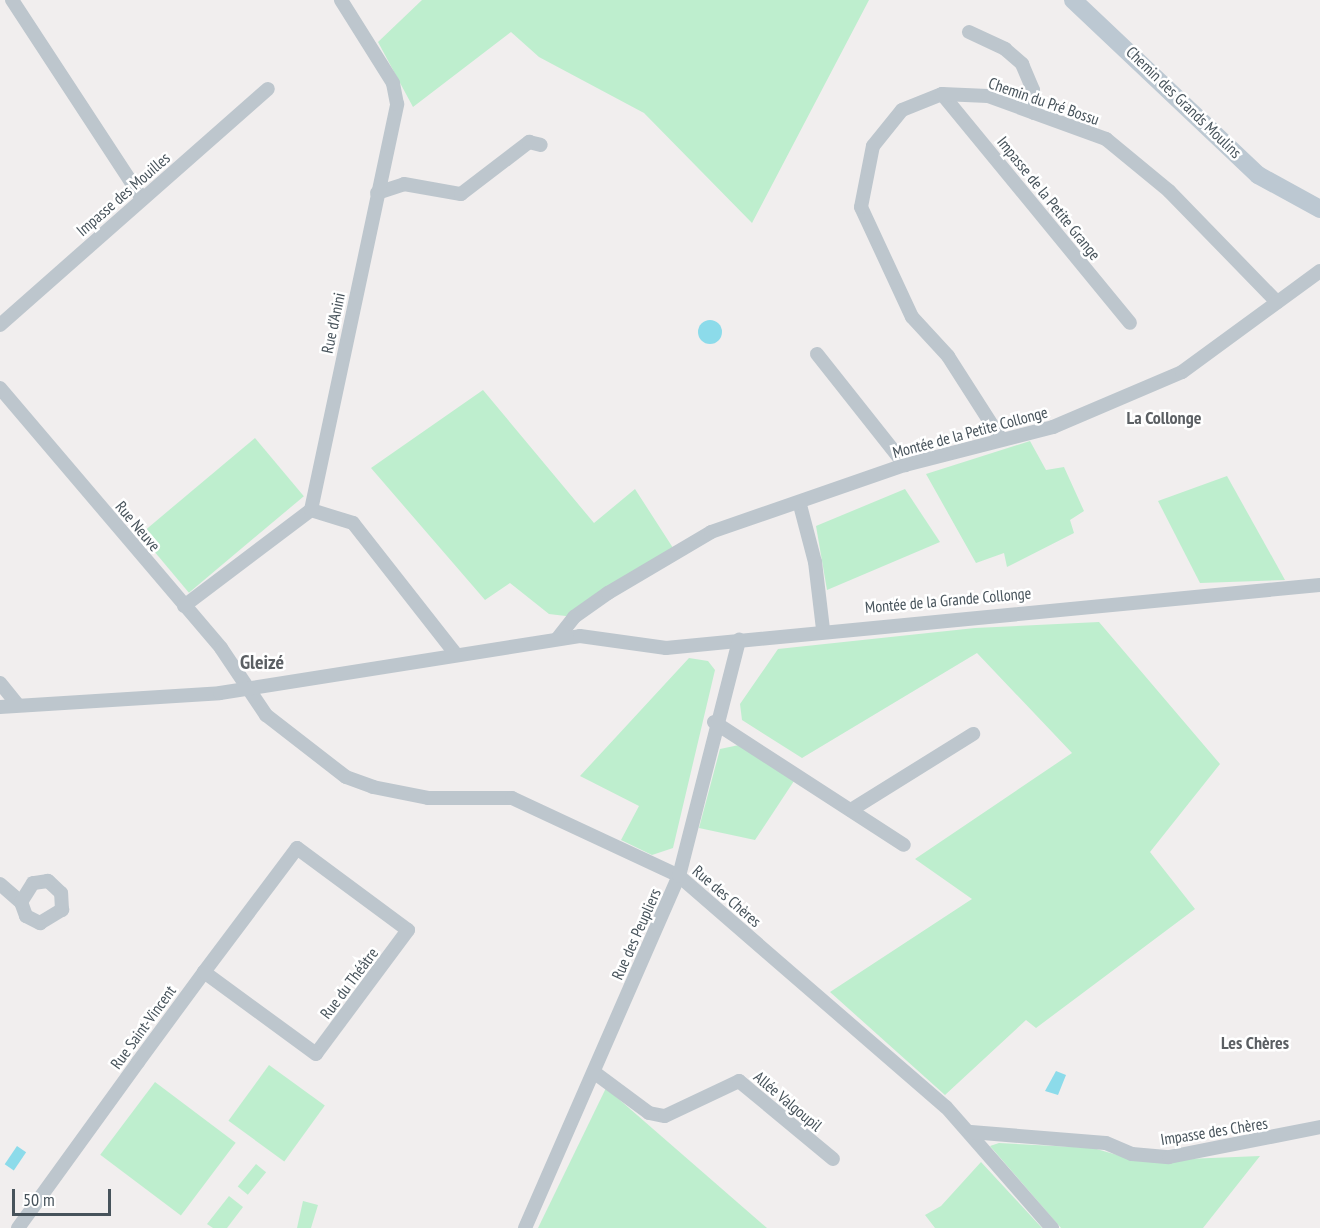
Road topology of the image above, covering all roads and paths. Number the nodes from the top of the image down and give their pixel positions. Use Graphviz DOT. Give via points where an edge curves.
graph roads {
  1 [pos="12,0"];
  2 [pos="341,0"];
  3 [pos="1073,0"];
  4 [pos="969,32"];
  5 [pos="268,89"];
  6 [pos="942,94"];
  7 [pos="1034,113"];
  8 [pos="541,145"];
  9 [pos="377,193"];
  10 [pos="142,199"];
  11 [pos="1300,199"];
  12 [pos="1320,209"];
  13 [pos="1320,221"];
  14 [pos="1320,271"];
  15 [pos="1277,303"];
  16 [pos="1130,323"];
  17 [pos="0,325"];
  18 [pos="817,354"];
  19 [pos="0,388"];
  20 [pos="1001,439"];
  21 [pos="905,465"];
  22 [pos="800,505"];
  23 [pos="311,510"];
  24 [pos="1320,585"];
  25 [pos="184,606"];
  26 [pos="823,629"];
  27 [pos="557,639"];
  28 [pos="740,640"];
  29 [pos="454,652"];
  30 [pos="0,683"];
  31 [pos="248,689"];
  32 [pos="16,703"];
  33 [pos="0,706"];
  34 [pos="714,723"];
  35 [pos="973,734"];
  36 [pos="851,810"];
  37 [pos="904,845"];
  38 [pos="297,848"];
  39 [pos="679,876"];
  40 [pos="0,884"];
  41 [pos="21,902"];
  42 [pos="204,972"];
  43 [pos="595,1073"];
  44 [pos="1320,1127"];
  45 [pos="971,1132"];
  46 [pos="833,1159"];
  47 [pos="18,1228"];
  48 [pos="525,1228"];
  49 [pos="1052,1228"];
  1 -- 10 [label="street"];
  2 -- 9 [label="street, Rue d'Anini" via="395,94"];
  3 -- 11 [label="street, Chemin des Grands Moulins" via="1258,175"];
  4 -- 7 [label="street" via="1005,49 1022,64 1033,90"];
  5 -- 10 [label="street, Impasse des Mouilles"];
  6 -- 7 [label="street, Chemin du Pré Bossu" via="988,96"];
  6 -- 16 [label="street, Impasse de la Petite Grange"];
  6 -- 20 [label="street, Chemin du Pré Bossu" via="902,110 873,146 861,207 912,317 948,356"];
  7 -- 15 [label="street, Chemin du Pré Bossu" via="1106,139 1169,190"];
  8 -- 9 [label="street" via="529,142 461,194 404,184"];
  9 -- 23 [label="street, Rue d'Anini"];
  10 -- 17 [label="street, Impasse des Mouilles"];
  11 -- 12 [label="street, Chemin des Grands Moulins"];
  11 -- 13 [label="street, Chemin des Grands Moulins"];
  14 -- 15 [label="street, Montée de la Petite Collonge"];
  15 -- 20 [label="street, Montée de la Petite Collonge" via="1182,372 1053,427"];
  18 -- 21 [label="street"];
  19 -- 25 [label="street, Rue Neuve"];
  20 -- 21 [label="street, Montée de la Petite Collonge"];
  21 -- 22 [label="street, Montée de la Petite Collonge"];
  22 -- 26 [label="street" via="815,561"];
  22 -- 27 [label="street, Montée de la Petite Collonge" via="682,546 574,617"];
  23 -- 25 [label="street"];
  23 -- 29 [label="street" via="353,523"];
  24 -- 26 [label="street, Montée de la Grande Collonge"];
  25 -- 31 [label="street, Rue Neuve"];
  26 -- 28 [label="street, Montée de la Grande Collonge"];
  27 -- 28 [label="street, Montée de la Grande Collonge" via="580,636 666,648"];
  27 -- 29 [label="street, Montée de la Grande Collonge"];
  28 -- 34 [label="street, Rue des Peupliers"];
  29 -- 31 [label="street, Montée de la Grande Collonge"];
  30 -- 32 [label="street"];
  31 -- 32 [label="street, Montée de la Grande Collonge"];
  31 -- 39 [label="street, Rue des Chères" via="266,716 346,777 428,798 512,798"];
  32 -- 33 [label="street, Montée de la Grande Collonge"];
  34 -- 36 [label="street"];
  34 -- 39 [label="street, Rue des Peupliers"];
  35 -- 36 [label="street"];
  36 -- 37 [label="street"];
  38 -- 42 [label="street, Rue Saint-Vincent"];
  38 -- 42 [label="street, Rue du Théâtre" via="408,930 316,1054"];
  39 -- 43 [label="street, Rue des Peupliers"];
  39 -- 45 [label="street, Rue des Chères"];
  40 -- 41 [label="street"];
  42 -- 47 [label="street, Rue Saint-Vincent"];
  43 -- 46 [label="street, Allée Valgoupil" via="649,1113 665,1116 739,1082"];
  43 -- 48 [label="street, Rue des Peupliers"];
  44 -- 45 [label="street, Impasse des Chères" via="1169,1157 1132,1154 1106,1143"];
  45 -- 49 [label="street, Rue des Chères"];
}
